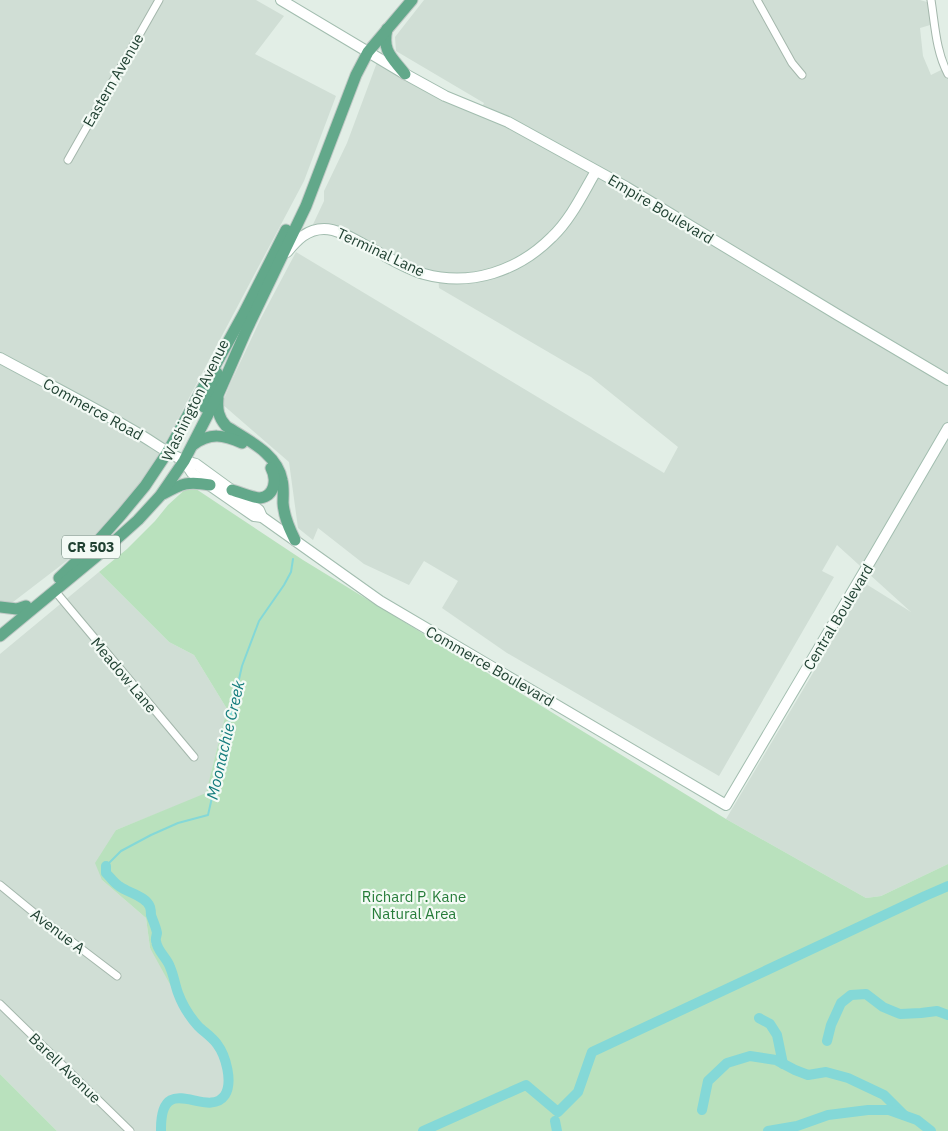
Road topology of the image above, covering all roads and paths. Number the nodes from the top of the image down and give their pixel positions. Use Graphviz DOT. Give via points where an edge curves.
graph roads {
  1 [pos="159,0"];
  2 [pos="281,0"];
  3 [pos="412,0"];
  4 [pos="757,0"];
  5 [pos="931,0"];
  6 [pos="387,29"];
  7 [pos="368,52"];
  8 [pos="405,74"];
  9 [pos="948,74"];
  10 [pos="802,75"];
  11 [pos="328,149"];
  12 [pos="68,160"];
  13 [pos="596,171"];
  14 [pos="280,261"];
  15 [pos="228,341"];
  16 [pos="0,358"];
  17 [pos="948,380"];
  18 [pos="218,395"];
  19 [pos="948,428"];
  20 [pos="193,445"];
  21 [pos="167,453"];
  22 [pos="184,461"];
  23 [pos="210,485"];
  24 [pos="232,490"];
  25 [pos="160,496"];
  26 [pos="262,517"];
  27 [pos="295,540"];
  28 [pos="55,591"];
  29 [pos="26,606"];
  30 [pos="0,607"];
  31 [pos="0,628"];
  32 [pos="0,636"];
  33 [pos="194,757"];
  34 [pos="726,804"];
  35 [pos="0,885"];
  36 [pos="116,976"];
  37 [pos="0,1004"];
  38 [pos="130,1131"];
  1 -- 12 [label="street, Eastern Avenue"];
  2 -- 7 [label="street, Empire Boulevard"];
  3 -- 6 [label="main road, CR 503"];
  4 -- 10 [label="street"];
  5 -- 9 [label="street" via="940,58"];
  6 -- 7 [label="main road, CR 503"];
  6 -- 8 [label="main road" via="386,49"];
  7 -- 8 [label="street, Empire Boulevard"];
  7 -- 11 [label="main road, Washington Avenue / CR 503"];
  8 -- 13 [label="street, Empire Boulevard" via="445,96 508,122"];
  11 -- 14 [label="main road, Washington Avenue / CR 503"];
  11 -- 15 [label="main road, Washington Avenue / CR 503"];
  13 -- 14 [label="street, Terminal Lane" via="568,219 553,236 528,258 492,274 456,278 423,273 339,232 325,229 304,235"];
  13 -- 17 [label="street, Empire Boulevard"];
  14 -- 18 [label="main road, Washington Avenue / CR 503"];
  15 -- 21 [label="main road, Washington Avenue / CR 503"];
  15 -- 22 [label="main road" via="204,409 182,452"];
  16 -- 21 [label="street, Commerce Road" via="139,434"];
  18 -- 20 [label="main road, Washington Avenue / CR 503"];
  18 -- 27 [label="main road" via="217,410 226,426 266,452 276,465 282,480 286,519"];
  19 -- 34 [label="street, Central Boulevard"];
  20 -- 22 [label="main road, Washington Avenue / CR 503"];
  20 -- 24 [label="main road" via="201,439 229,437 264,458 273,471 275,482 267,495 258,498"];
  21 -- 22 [label="street, Commerce Road"];
  21 -- 29 [label="main road, Washington Avenue / CR 503" via="145,486 97,542"];
  22 -- 23 [label="street, Commerce Boulevard" via="192,473"];
  22 -- 24 [label="street, Commerce Boulevard" via="196,464"];
  22 -- 25 [label="main road, Washington Avenue / CR 503"];
  23 -- 25 [label="main road" via="184,483"];
  23 -- 26 [label="street, Commerce Boulevard" via="254,516"];
  24 -- 26 [label="street, Commerce Boulevard" via="259,510"];
  25 -- 28 [label="main road, Washington Avenue / CR 503" via="138,520"];
  26 -- 27 [label="street, Commerce Boulevard"];
  27 -- 34 [label="street, Commerce Boulevard" via="380,601"];
  28 -- 32 [label="main road, Washington Avenue / CR 503"];
  28 -- 33 [label="street, Meadow Lane"];
  29 -- 30 [label="main road" via="17,609"];
  29 -- 31 [label="main road, Washington Avenue / CR 503"];
  35 -- 36 [label="street, Avenue A"];
  37 -- 38 [label="street, Barell Avenue"];
}
